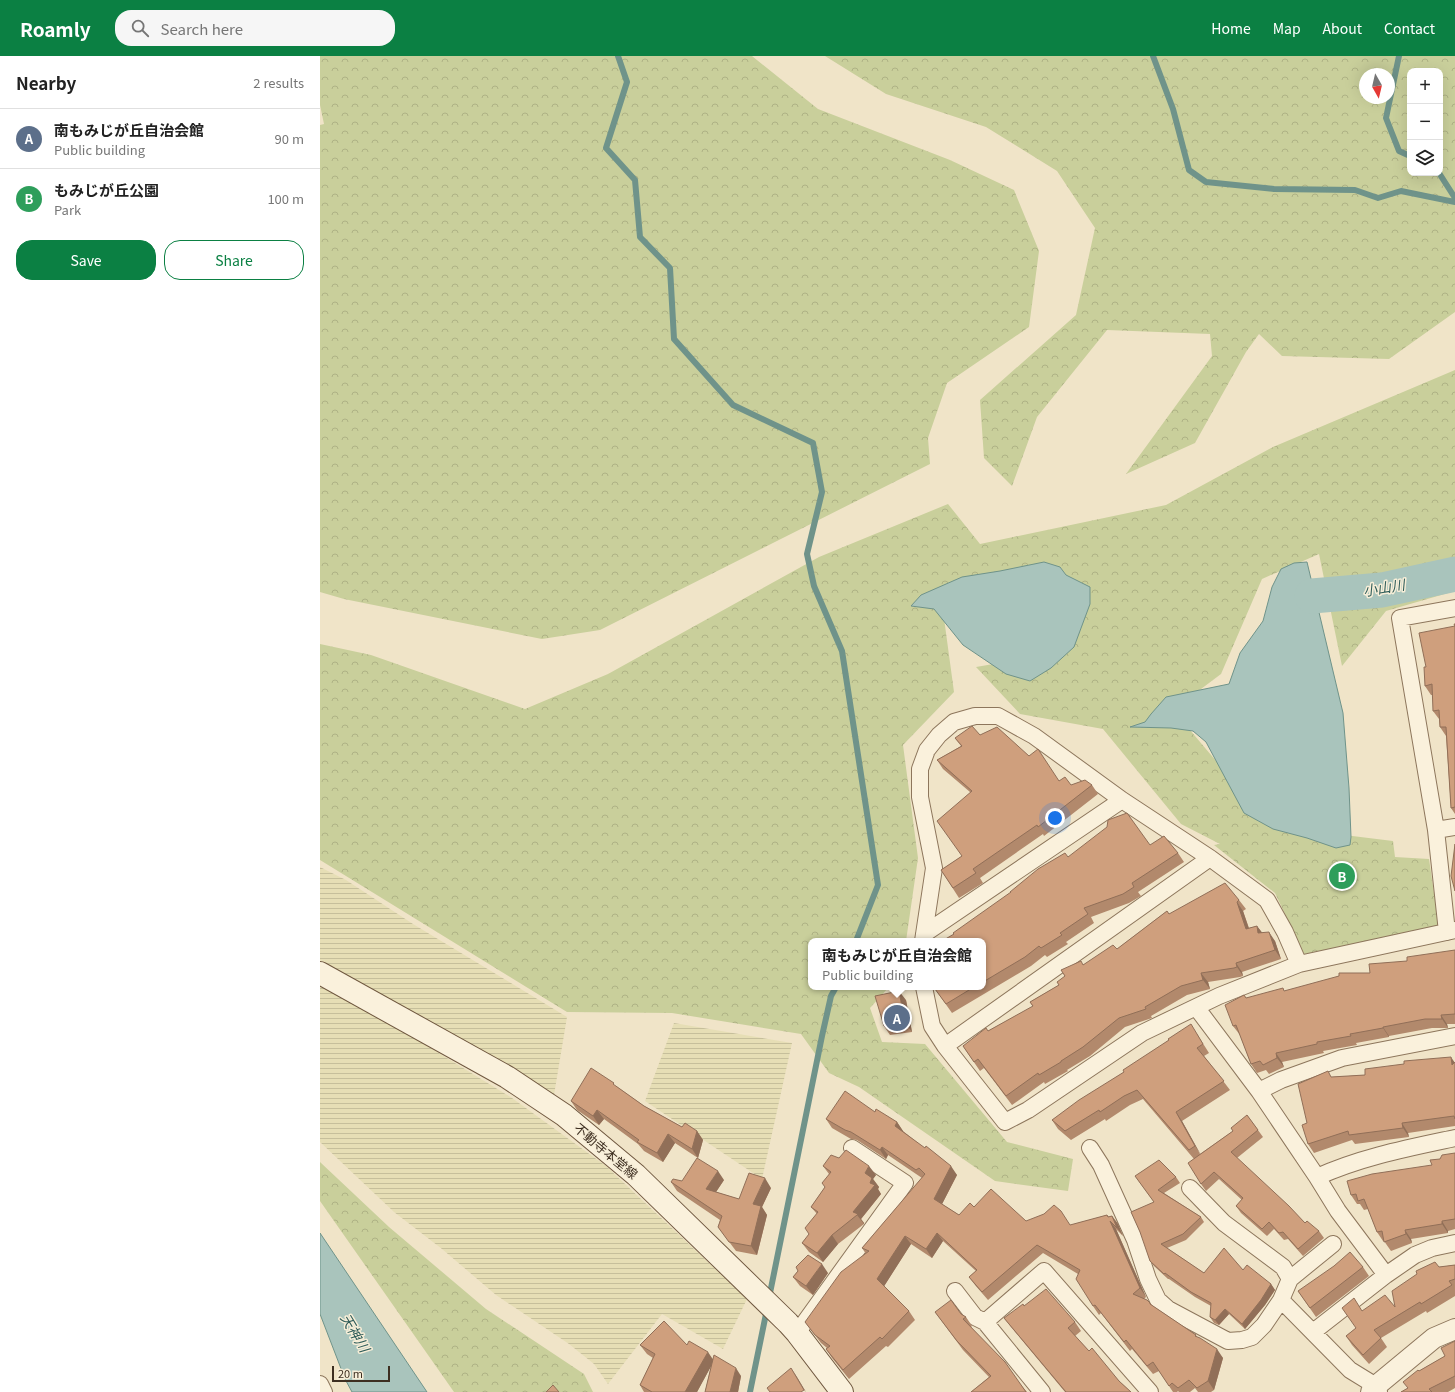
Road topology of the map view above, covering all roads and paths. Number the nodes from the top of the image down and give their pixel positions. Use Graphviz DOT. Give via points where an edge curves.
graph roads {
  1 [pos="1455,608"];
  2 [pos="1122,800"];
  3 [pos="1455,827"];
  4 [pos="1436,830"];
  5 [pos="1210,858"];
  6 [pos="1451,931"];
  7 [pos="923,938"];
  8 [pos="1299,964"];
  9 [pos="320,973"];
  10 [pos="925,990"];
  11 [pos="1196,1007"];
  12 [pos="1455,1036"];
  13 [pos="945,1046"];
  14 [pos="1259,1091"];
  15 [pos="1455,1138"];
  16 [pos="852,1148"];
  17 [pos="1090,1148"];
  18 [pos="1317,1177"];
  19 [pos="1190,1188"];
  20 [pos="1455,1243"];
  21 [pos="1333,1244"];
  22 [pos="1386,1275"];
  23 [pos="1290,1279"];
  24 [pos="955,1291"];
  25 [pos="1281,1300"];
  26 [pos="985,1322"];
  27 [pos="1455,1329"];
  28 [pos="1314,1332"];
  29 [pos="797,1333"];
  30 [pos="320,1384"];
  31 [pos="1375,1390"];
  32 [pos="324,1392"];
  33 [pos="842,1392"];
  34 [pos="1042,1392"];
  35 [pos="1150,1392"];
  1 -- 4 [label="street" via="1400,618"];
  2 -- 5 [label="street"];
  2 -- 7 [label="street"];
  2 -- 7 [label="street" via="1034,736 998,716 975,716 954,722 927,750 920,769 920,797 934,868"];
  3 -- 4 [label="street"];
  4 -- 6 [label="street"];
  5 -- 8 [label="street" via="1267,900"];
  5 -- 13 [label="street"];
  6 -- 8 [label="street"];
  8 -- 11 [label="street"];
  9 -- 29 [label="main road, 不動寺本堂線" via="507,1077 564,1115 636,1175"];
  10 -- 13 [label="street" via="932,1026"];
  11 -- 13 [label="street" via="1142,1034 1028,1110 1005,1122"];
  11 -- 14 [label="street"];
  12 -- 14 [label="street" via="1342,1058"];
  14 -- 18 [label="street"];
  15 -- 18 [label="street" via="1381,1154 1341,1166"];
  16 -- 29 [label="street" via="905,1183"];
  17 -- 25 [label="street" via="1135,1240 1158,1300 1168,1309 1228,1341 1235,1341 1252,1337 1264,1325"];
  18 -- 22 [label="street" via="1338,1211"];
  19 -- 23 [label="street" via="1224,1223 1283,1267"];
  20 -- 22 [label="street" via="1415,1255"];
  21 -- 23 [label="street"];
  22 -- 28 [label="street"];
  23 -- 25 [label="street"];
  24 -- 26 [label="street" via="975,1317"];
  25 -- 28 [label="street"];
  26 -- 34 [label="street"];
  26 -- 35 [label="street" via="1044,1271"];
  27 -- 31 [label="street" via="1434,1338"];
  28 -- 31 [label="street" via="1350,1370"];
  29 -- 33 [label="main road, 不動寺本堂線"];
  30 -- 32 [label="street"];
}
